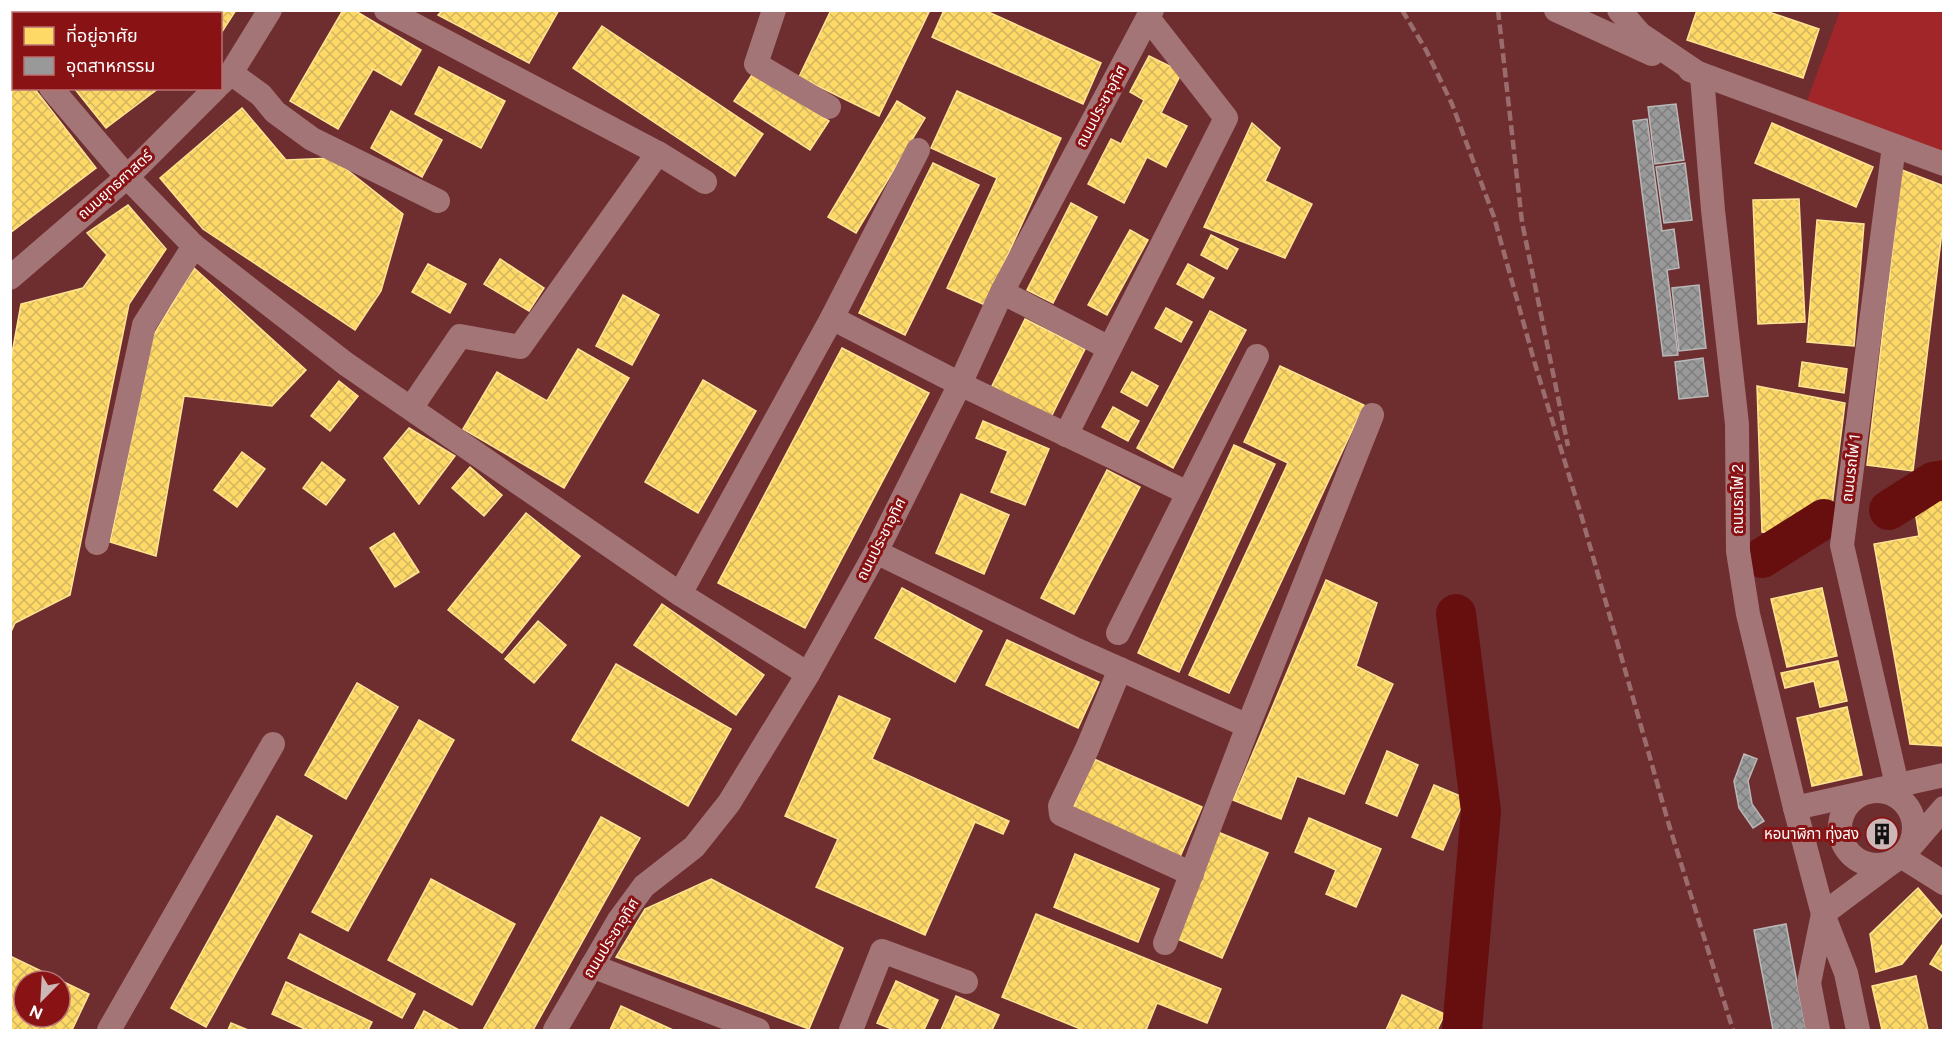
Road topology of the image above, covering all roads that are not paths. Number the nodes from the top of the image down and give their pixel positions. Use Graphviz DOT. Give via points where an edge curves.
graph roads {
  1 [pos="270,10"];
  2 [pos="386,10"];
  3 [pos="774,10"];
  4 [pos="1556,10"];
  5 [pos="1619,10"];
  6 [pos="1150,14"];
  7 [pos="1702,76"];
  8 [pos="222,82"];
  9 [pos="53,90"];
  10 [pos="214,90"];
  11 [pos="829,107"];
  12 [pos="1894,146"];
  13 [pos="918,150"];
  14 [pos="657,153"];
  15 [pos="1944,164"];
  16 [pos="127,177"];
  17 [pos="705,182"];
  18 [pos="438,201"];
  19 [pos="194,246"];
  20 [pos="10,278"];
  21 [pos="1002,292"];
  22 [pos="832,318"];
  23 [pos="1109,348"];
  24 [pos="1257,356"];
  25 [pos="960,384"];
  26 [pos="411,408"];
  27 [pos="1372,415"];
  28 [pos="1066,435"];
  29 [pos="1188,493"];
  30 [pos="97,543"];
  31 [pos="876,552"];
  32 [pos="680,594"];
  33 [pos="1118,633"];
  34 [pos="1120,669"];
  35 [pos="808,674"];
  36 [pos="1248,726"];
  37 [pos="273,744"];
  38 [pos="1944,775"];
  39 [pos="1897,785"];
  40 [pos="1872,791"];
  41 [pos="1795,808"];
  42 [pos="1942,816"];
  43 [pos="1901,856"];
  44 [pos="1192,874"];
  45 [pos="1944,883"];
  46 [pos="1823,914"];
  47 [pos="1165,943"];
  48 [pos="592,966"];
  49 [pos="1846,973"];
  50 [pos="966,982"];
  51 [pos="1809,982"];
  52 [pos="109,1030"];
  53 [pos="555,1030"];
  54 [pos="758,1030"];
  55 [pos="851,1030"];
  56 [pos="1818,1030"];
  57 [pos="1858,1030"];
  1 -- 8 [label="street, ถนนยุทธศาสตร์"];
  2 -- 14 [label="street"];
  3 -- 11 [label="street" via="756,64"];
  4 -- 7 [label="street"];
  5 -- 7 [label="street" via="1640,34"];
  6 -- 21 [label="street, ถนนประชาอุทิศ"];
  6 -- 23 [label="street" via="1226,118"];
  7 -- 12 [label="street"];
  7 -- 41 [label="street, ถนนรถไฟ 2" via="1737,424 1738,551 1748,614"];
  8 -- 18 [label="street" via="261,95 275,112 312,139"];
  9 -- 16 [label="street"];
  10 -- 16 [label="street, ถนนยุทธศาสตร์"];
  12 -- 15 [label="street"];
  12 -- 39 [label="street, ถนนรถไฟ 1" via="1842,545"];
  13 -- 22 [label="street"];
  14 -- 17 [label="street"];
  14 -- 26 [label="street" via="520,347 460,336"];
  16 -- 19 [label="street"];
  16 -- 20 [label="street, ถนนยุทธศาสตร์"];
  19 -- 26 [label="street" via="346,364"];
  19 -- 30 [label="street" via="144,325"];
  21 -- 23 [label="street"];
  21 -- 25 [label="street, ถนนประชาอุทิศ"];
  22 -- 25 [label="street"];
  22 -- 32 [label="street"];
  23 -- 28 [label="street"];
  24 -- 29 [label="street"];
  25 -- 28 [label="street"];
  25 -- 31 [label="street, ถนนประชาอุทิศ"];
  26 -- 32 [label="street"];
  27 -- 36 [label="street"];
  28 -- 29 [label="street"];
  29 -- 33 [label="street"];
  31 -- 34 [label="street"];
  31 -- 35 [label="street, ถนนประชาอุทิศ"];
  32 -- 35 [label="street"];
  34 -- 36 [label="street"];
  34 -- 44 [label="street" via="1060,806 1061,814"];
  35 -- 48 [label="street, ถนนประชาอุทิศ" via="729,803 694,847 644,886"];
  36 -- 44 [label="street"];
  37 -- 52 [label="street"];
  38 -- 39 [label="street"];
  39 -- 40 [label="street"];
  40 -- 41 [label="street"];
  40 -- 43 [label="street" via="1897,796 1909,809 1914,826 1911,843"];
  40 -- 43 [label="street" via="1856,797 1845,810 1840,826 1843,843 1853,856 1869,864 1885,864"];
  41 -- 46 [label="street, ถนนรถไฟ 2"];
  42 -- 43 [label="street"];
  43 -- 45 [label="street"];
  43 -- 46 [label="street"];
  44 -- 47 [label="street"];
  46 -- 49 [label="street, ถนนรถไฟ 2"];
  46 -- 51 [label="street, ถนนรถไฟ 2"];
  48 -- 53 [label="street, ถนนประชาอุทิศ"];
  48 -- 54 [label="street"];
  49 -- 51 [label="street" via="1825,970"];
  49 -- 57 [label="street, ถนนรถไฟ 2"];
  50 -- 55 [label="street" via="882,951"];
  51 -- 56 [label="street, ถนนรถไฟ 2"];
}
